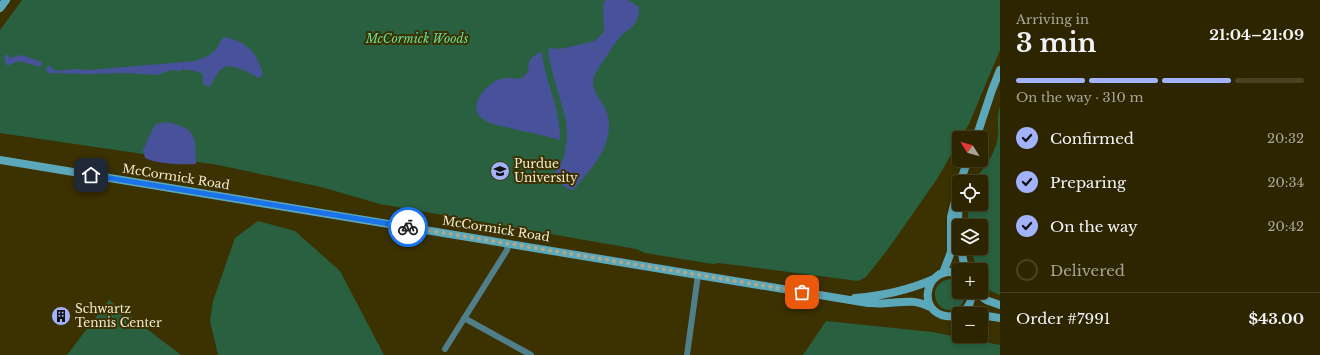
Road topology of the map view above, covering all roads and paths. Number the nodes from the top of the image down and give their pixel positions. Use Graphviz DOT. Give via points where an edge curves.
graph roads {
  1 [pos="6,0"];
  2 [pos="0,8"];
  3 [pos="1000,70"];
  4 [pos="978,131"];
  5 [pos="0,160"];
  6 [pos="953,211"];
  7 [pos="508,244"];
  8 [pos="943,273"];
  9 [pos="952,273"];
  10 [pos="698,275"];
  11 [pos="934,278"];
  12 [pos="846,299"];
  13 [pos="985,299"];
  14 [pos="1000,305"];
  15 [pos="930,306"];
  16 [pos="952,316"];
  17 [pos="988,317"];
  18 [pos="464,318"];
  19 [pos="1000,318"];
  20 [pos="445,349"];
  21 [pos="532,355"];
  22 [pos="687,355"];
  1 -- 2 [label="street"];
  3 -- 4 [label="street"];
  5 -- 7 [label="street, McCormick Road"];
  6 -- 8 [label="street" via="951,252"];
  7 -- 10 [label="street, McCormick Road"];
  7 -- 18 [label="street"];
  8 -- 9 [label="street"];
  8 -- 11 [label="street, McCormick Road"];
  10 -- 12 [label="street, McCormick Road"];
  10 -- 22 [label="street"];
  11 -- 12 [label="street, McCormick Road" via="894,292"];
  11 -- 15 [label="street" via="928,289"];
  12 -- 15 [label="street, McCormick Road" via="888,304 910,301"];
  13 -- 14 [label="street"];
  15 -- 16 [label="street" via="945,317"];
  17 -- 19 [label="street"];
  18 -- 20 [label="street"];
  18 -- 21 [label="street"];
}
